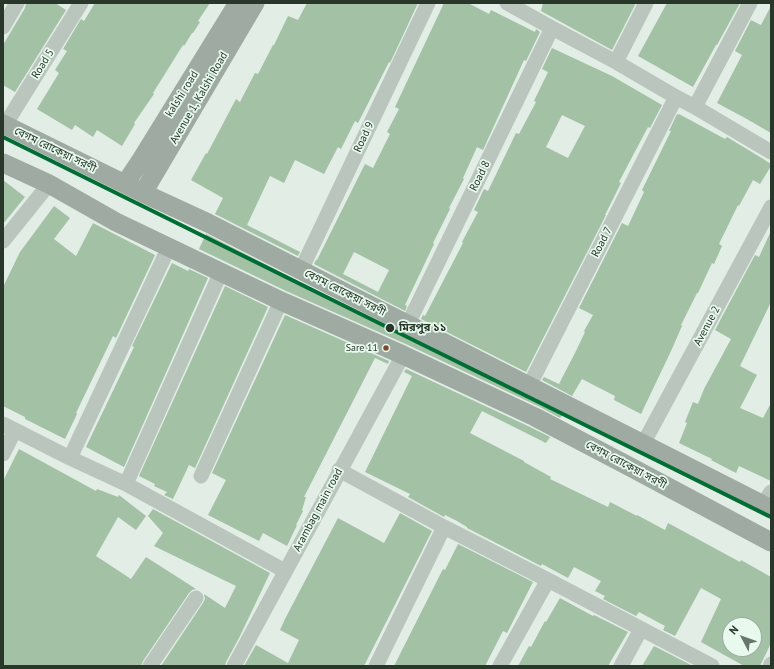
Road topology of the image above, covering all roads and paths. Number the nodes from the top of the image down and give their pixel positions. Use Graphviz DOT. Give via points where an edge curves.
graph roads {
  1 [pos="17,3"];
  2 [pos="81,3"];
  3 [pos="238,3"];
  4 [pos="255,3"];
  5 [pos="428,3"];
  6 [pos="646,3"];
  7 [pos="750,3"];
  8 [pos="516,5"];
  9 [pos="3,27"];
  10 [pos="552,28"];
  11 [pos="616,62"];
  12 [pos="676,97"];
  13 [pos="695,107"];
  14 [pos="4,125"];
  15 [pos="771,152"];
  16 [pos="3,163"];
  17 [pos="49,184"];
  18 [pos="125,184"];
  19 [pos="143,193"];
  20 [pos="771,207"];
  21 [pos="3,240"];
  22 [pos="169,247"];
  23 [pos="301,270"];
  24 [pos="221,272"];
  25 [pos="281,301"];
  26 [pos="408,324"];
  27 [pos="403,355"];
  28 [pos="529,386"];
  29 [pos="9,427"];
  30 [pos="643,444"];
  31 [pos="3,454"];
  32 [pos="70,458"];
  33 [pos="339,470"];
  34 [pos="201,476"];
  35 [pos="126,484"];
  36 [pos="768,502"];
  37 [pos="444,527"];
  38 [pos="771,542"];
  39 [pos="285,571"];
  40 [pos="548,580"];
  41 [pos="196,598"];
  42 [pos="641,629"];
  43 [pos="704,664"];
  44 [pos="150,666"];
  45 [pos="234,666"];
  46 [pos="376,666"];
  47 [pos="500,666"];
  48 [pos="621,666"];
  1 -- 9 [label="street"];
  2 -- 14 [label="street, Road 5"];
  3 -- 18 [label="main road, kalshi road"];
  4 -- 19 [label="main road, Avenue 1, Kalshi Road"];
  5 -- 23 [label="street, Road 9"];
  6 -- 11 [label="street"];
  7 -- 13 [label="street"];
  8 -- 10 [label="street"];
  10 -- 11 [label="street"];
  10 -- 26 [label="street, Road 8"];
  11 -- 12 [label="street"];
  12 -- 13 [label="street"];
  12 -- 28 [label="street, Road 7"];
  13 -- 15 [label="street"];
  14 -- 18 [label="main road, বেগম রোকেয়া সরণী"];
  16 -- 17 [label="main road, বেগম রোকেয়া সরণী"];
  17 -- 21 [label="street"];
  17 -- 22 [label="main road, বেগম রোকেয়া সরণী" via="116,222"];
  18 -- 19 [label="main road, বেগম রোকেয়া সরণী"];
  19 -- 23 [label="main road, বেগম রোকেয়া সরণী"];
  20 -- 30 [label="street, Avenue 2"];
  22 -- 24 [label="main road, বেগম রোকেয়া সরণী"];
  22 -- 32 [label="street"];
  23 -- 26 [label="main road, বেগম রোকেয়া সরণী"];
  24 -- 25 [label="main road, বেগম রোকেয়া সরণী"];
  24 -- 35 [label="street"];
  25 -- 27 [label="main road, বেগম রোকেয়া সরণী"];
  25 -- 34 [label="street"];
  26 -- 28 [label="main road, বেগম রোকেয়া সরণী"];
  27 -- 33 [label="street, Arambag main road"];
  27 -- 38 [label="main road, বেগম রোকেয়া সরণী" via="535,417"];
  28 -- 30 [label="main road, বেগম রোকেয়া সরণী"];
  29 -- 31 [label="street"];
  29 -- 32 [label="street"];
  30 -- 36 [label="main road, বেগম রোকেয়া সরণী"];
  32 -- 35 [label="street"];
  33 -- 37 [label="street"];
  33 -- 39 [label="street, Arambag main road"];
  35 -- 39 [label="street"];
  37 -- 40 [label="street"];
  37 -- 46 [label="street"];
  39 -- 45 [label="street, Arambag main road"];
  40 -- 42 [label="street"];
  40 -- 47 [label="street"];
  41 -- 44 [label="street"];
  42 -- 43 [label="street"];
  42 -- 48 [label="street"];
}
